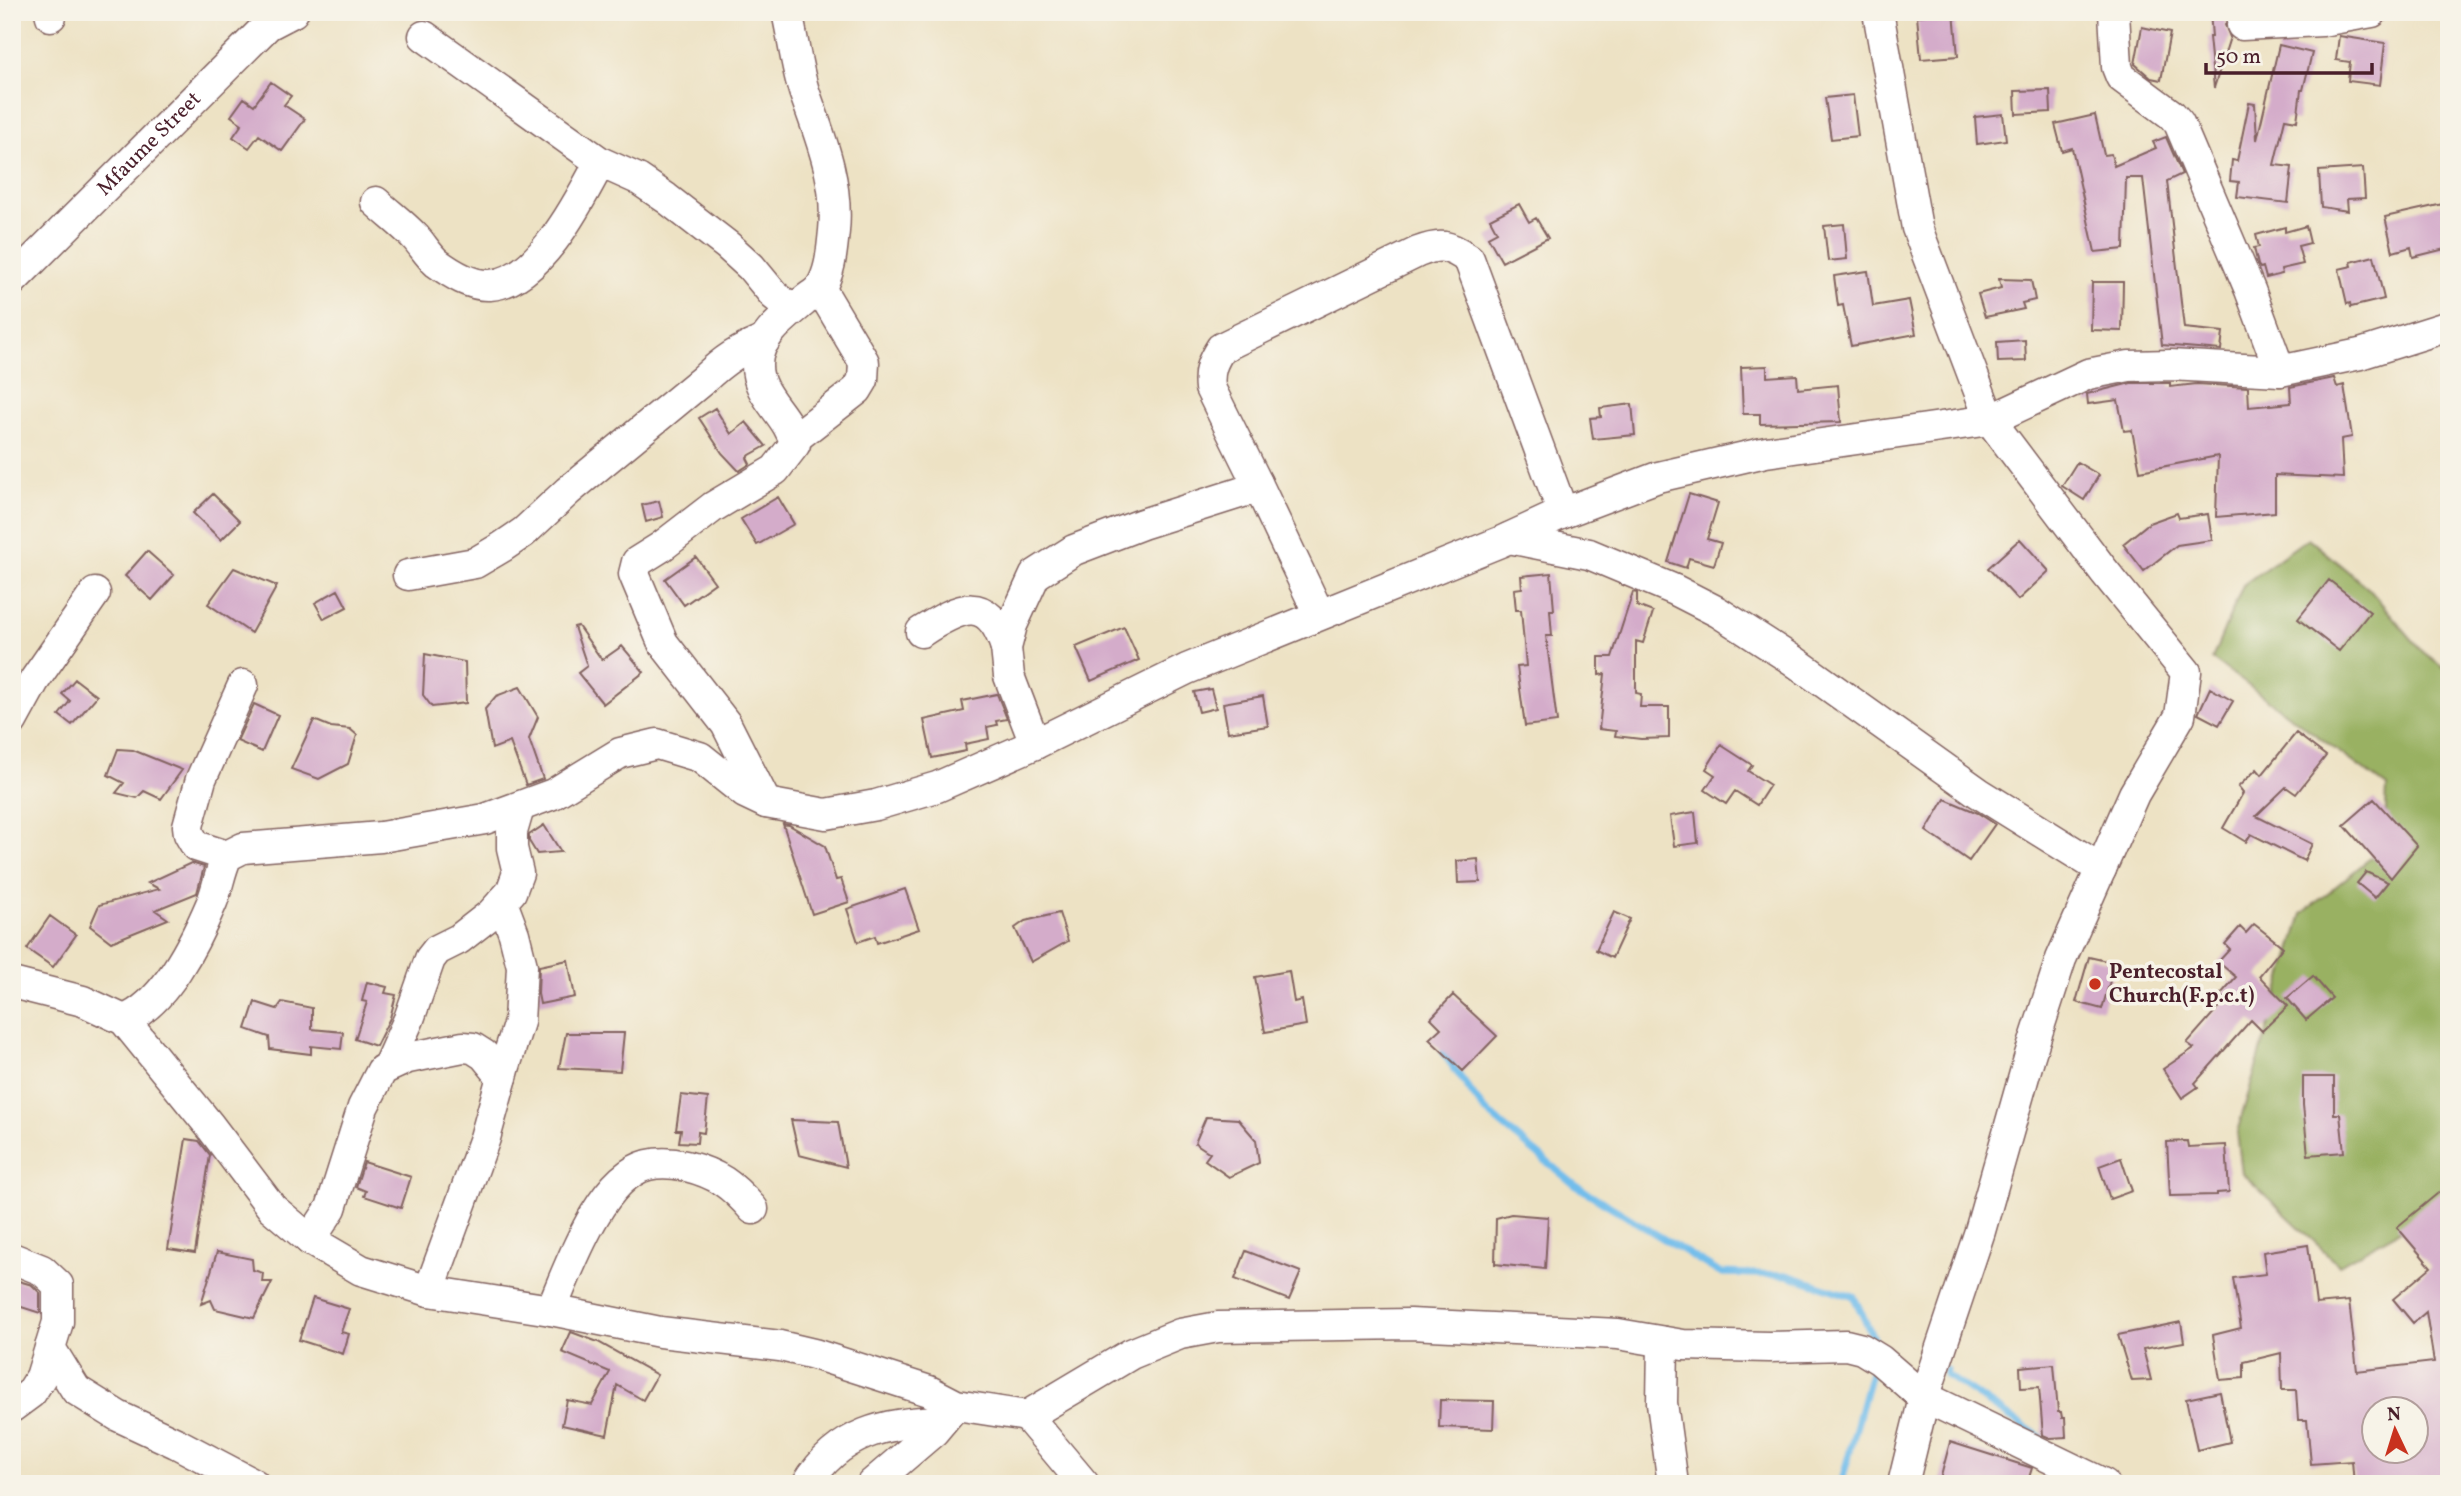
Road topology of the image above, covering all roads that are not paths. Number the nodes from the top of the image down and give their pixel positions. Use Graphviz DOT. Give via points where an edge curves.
graph roads {
  1 [pos="293,12"];
  2 [pos="787,12"];
  3 [pos="1878,12"];
  4 [pos="2114,12"];
  5 [pos="2372,12"];
  6 [pos="2321,17"];
  7 [pos="2242,25"];
  8 [pos="424,36"];
  9 [pos="600,162"];
  10 [pos="376,202"];
  11 [pos="12,281"];
  12 [pos="820,288"];
  13 [pos="796,307"];
  14 [pos="2449,326"];
  15 [pos="765,340"];
  16 [pos="2280,371"];
  17 [pos="1990,420"];
  18 [pos="794,439"];
  19 [pos="1257,483"];
  20 [pos="1563,513"];
  21 [pos="1509,538"];
  22 [pos="408,575"];
  23 [pos="95,593"];
  24 [pos="1319,614"];
  25 [pos="921,632"];
  26 [pos="1006,648"];
  27 [pos="243,685"];
  28 [pos="12,721"];
  29 [pos="1035,744"];
  30 [pos="766,803"];
  31 [pos="519,808"];
  32 [pos="227,856"];
  33 [pos="2101,869"];
  34 [pos="502,902"];
  35 [pos="13,985"];
  36 [pos="124,1020"];
  37 [pos="388,1066"];
  38 [pos="502,1077"];
  39 [pos="753,1209"];
  40 [pos="310,1240"];
  41 [pos="12,1258"];
  42 [pos="429,1291"];
  43 [pos="551,1310"];
  44 [pos="1663,1342"];
  45 [pos="50,1348"];
  46 [pos="1924,1398"];
  47 [pos="12,1407"];
  48 [pos="949,1413"];
  49 [pos="1027,1416"];
  50 [pos="254,1484"];
  51 [pos="807,1484"];
  52 [pos="872,1484"];
  53 [pos="1084,1484"];
  54 [pos="1673,1484"];
  55 [pos="1903,1484"];
  56 [pos="2104,1484"];
  1 -- 11 [label="street, Mfaume Street" via="268,25"];
  2 -- 12 [label="street" via="803,89 831,173 836,208 831,260"];
  3 -- 17 [label="street" via="1917,228"];
  4 -- 16 [label="street" via="2121,77 2179,123"];
  5 -- 6 [label="street"];
  6 -- 7 [label="street"];
  8 -- 9 [label="street"];
  9 -- 10 [label="street" via="566,223 536,261 511,280 491,285 470,283 436,262 416,237"];
  9 -- 13 [label="street" via="666,198 728,246 784,303"];
  12 -- 13 [label="street"];
  12 -- 18 [label="street" via="864,362 863,380 857,390"];
  13 -- 15 [label="street"];
  14 -- 16 [label="street" via="2360,354"];
  15 -- 18 [label="street" via="757,364 760,386"];
  15 -- 22 [label="street" via="724,360 502,547 475,563"];
  16 -- 17 [label="street" via="2129,366 2088,374"];
  17 -- 20 [label="street" via="1716,462 1657,477"];
  17 -- 33 [label="street" via="2186,671 2180,716 2134,794"];
  18 -- 30 [label="street" via="775,470 713,507 637,562 634,574 663,643 726,724"];
  19 -- 20 [label="street" via="1210,388 1208,374 1221,348 1435,246 1452,247 1469,258"];
  19 -- 24 [label="street"];
  19 -- 26 [label="street" via="1246,491 1074,550 1035,575"];
  20 -- 21 [label="street"];
  21 -- 24 [label="street"];
  21 -- 33 [label="street" via="1589,554 1718,612 1979,793"];
  23 -- 28 [label="street"];
  24 -- 29 [label="street" via="1187,668"];
  25 -- 26 [label="street" via="952,614 975,609 992,617"];
  26 -- 29 [label="street" via="1009,676"];
  27 -- 32 [label="street" via="201,779 188,826 197,846"];
  29 -- 30 [label="street" via="937,787 876,805 826,814"];
  30 -- 31 [label="street" via="745,793 700,757 657,744 620,753 553,794"];
  31 -- 32 [label="street" via="428,831 243,848"];
  31 -- 34 [label="street" via="512,832 518,873"];
  32 -- 36 [label="street" via="212,902 172,977 144,1010"];
  33 -- 46 [label="street" via="2061,958 1980,1231"];
  34 -- 37 [label="street" via="429,959"];
  34 -- 38 [label="street" via="514,933 522,978 519,1022"];
  35 -- 36 [label="street" via="83,1001"];
  36 -- 40 [label="street" via="272,1208"];
  37 -- 38 [label="street" via="463,1047 484,1055"];
  37 -- 40 [label="street" via="363,1107 331,1208"];
  38 -- 42 [label="street" via="485,1138"];
  39 -- 43 [label="street" via="718,1177 670,1163 647,1165 627,1175 598,1208"];
  40 -- 42 [label="street" via="361,1270"];
  41 -- 45 [label="street" via="42,1270 58,1285 58,1322"];
  42 -- 43 [label="street"];
  43 -- 48 [label="street" via="660,1332 780,1346 929,1391"];
  44 -- 46 [label="street" via="1846,1345 1880,1360"];
  44 -- 49 [label="street" via="1618,1334 1410,1324 1218,1327 1180,1334 1130,1354"];
  44 -- 54 [label="street" via="1662,1403"];
  45 -- 47 [label="street" via="31,1394"];
  45 -- 50 [label="street" via="76,1390"];
  46 -- 55 [label="street"];
  46 -- 56 [label="street"];
  48 -- 49 [label="street"];
  48 -- 51 [label="street" via="879,1428 848,1440"];
  48 -- 52 [label="street"];
  49 -- 53 [label="street"];
}
